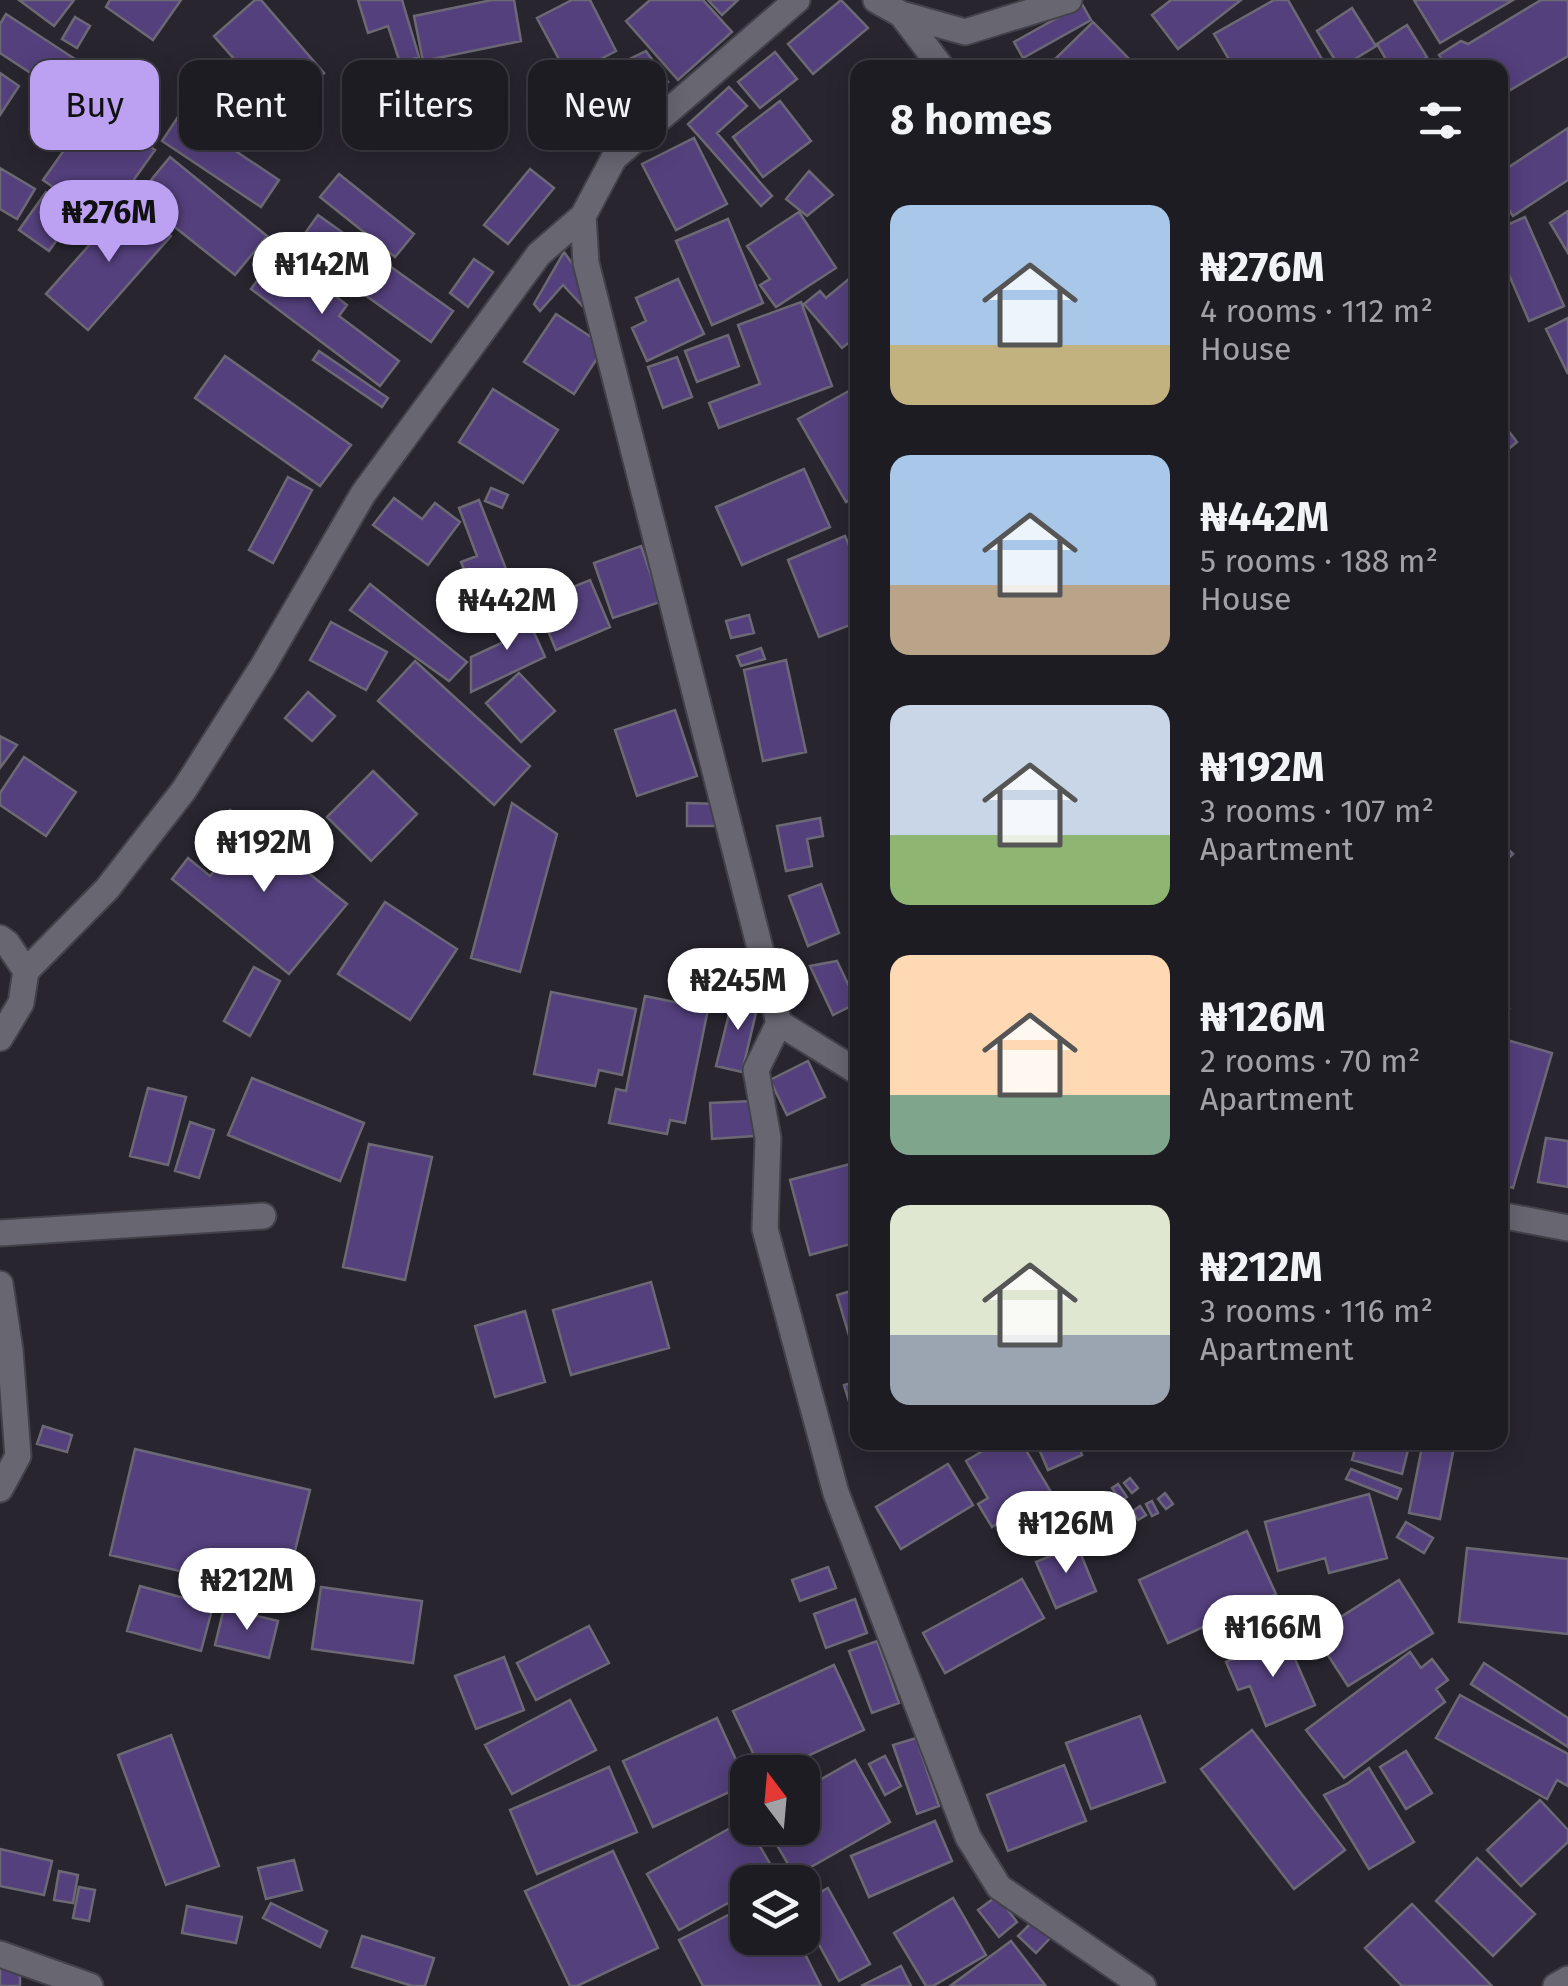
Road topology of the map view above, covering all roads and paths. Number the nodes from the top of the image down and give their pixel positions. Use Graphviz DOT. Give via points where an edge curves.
graph roads {
  1 [pos="796,0"];
  2 [pos="876,0"];
  3 [pos="1069,0"];
  4 [pos="901,14"];
  5 [pos="936,60"];
  6 [pos="583,216"];
  7 [pos="0,938"];
  8 [pos="26,971"];
  9 [pos="779,1022"];
  10 [pos="0,1038"];
  11 [pos="850,1067"];
  12 [pos="263,1216"];
  13 [pos="1508,1217"];
  14 [pos="1568,1228"];
  15 [pos="0,1233"];
  16 [pos="0,1284"];
  17 [pos="0,1489"];
  18 [pos="0,1954"];
  19 [pos="1568,1979"];
  20 [pos="90,1986"];
  21 [pos="1143,1986"];
  22 [pos="1556,1986"];
  1 -- 6 [label="street" via="614,158"];
  2 -- 4 [label="street"];
  3 -- 4 [label="street" via="965,32"];
  4 -- 5 [label="street"];
  6 -- 8 [label="street" via="539,254 363,494 184,790 107,890"];
  6 -- 9 [label="street" via="586,263"];
  7 -- 8 [label="street"];
  8 -- 10 [label="street" via="21,1004"];
  9 -- 11 [label="street"];
  9 -- 21 [label="street" via="756,1070 768,1138 765,1229 836,1493 896,1654 968,1837 999,1887"];
  12 -- 15 [label="street"];
  13 -- 14 [label="street"];
  16 -- 17 [label="street" via="18,1456"];
  18 -- 20 [label="street"];
  19 -- 22 [label="street"];
}
